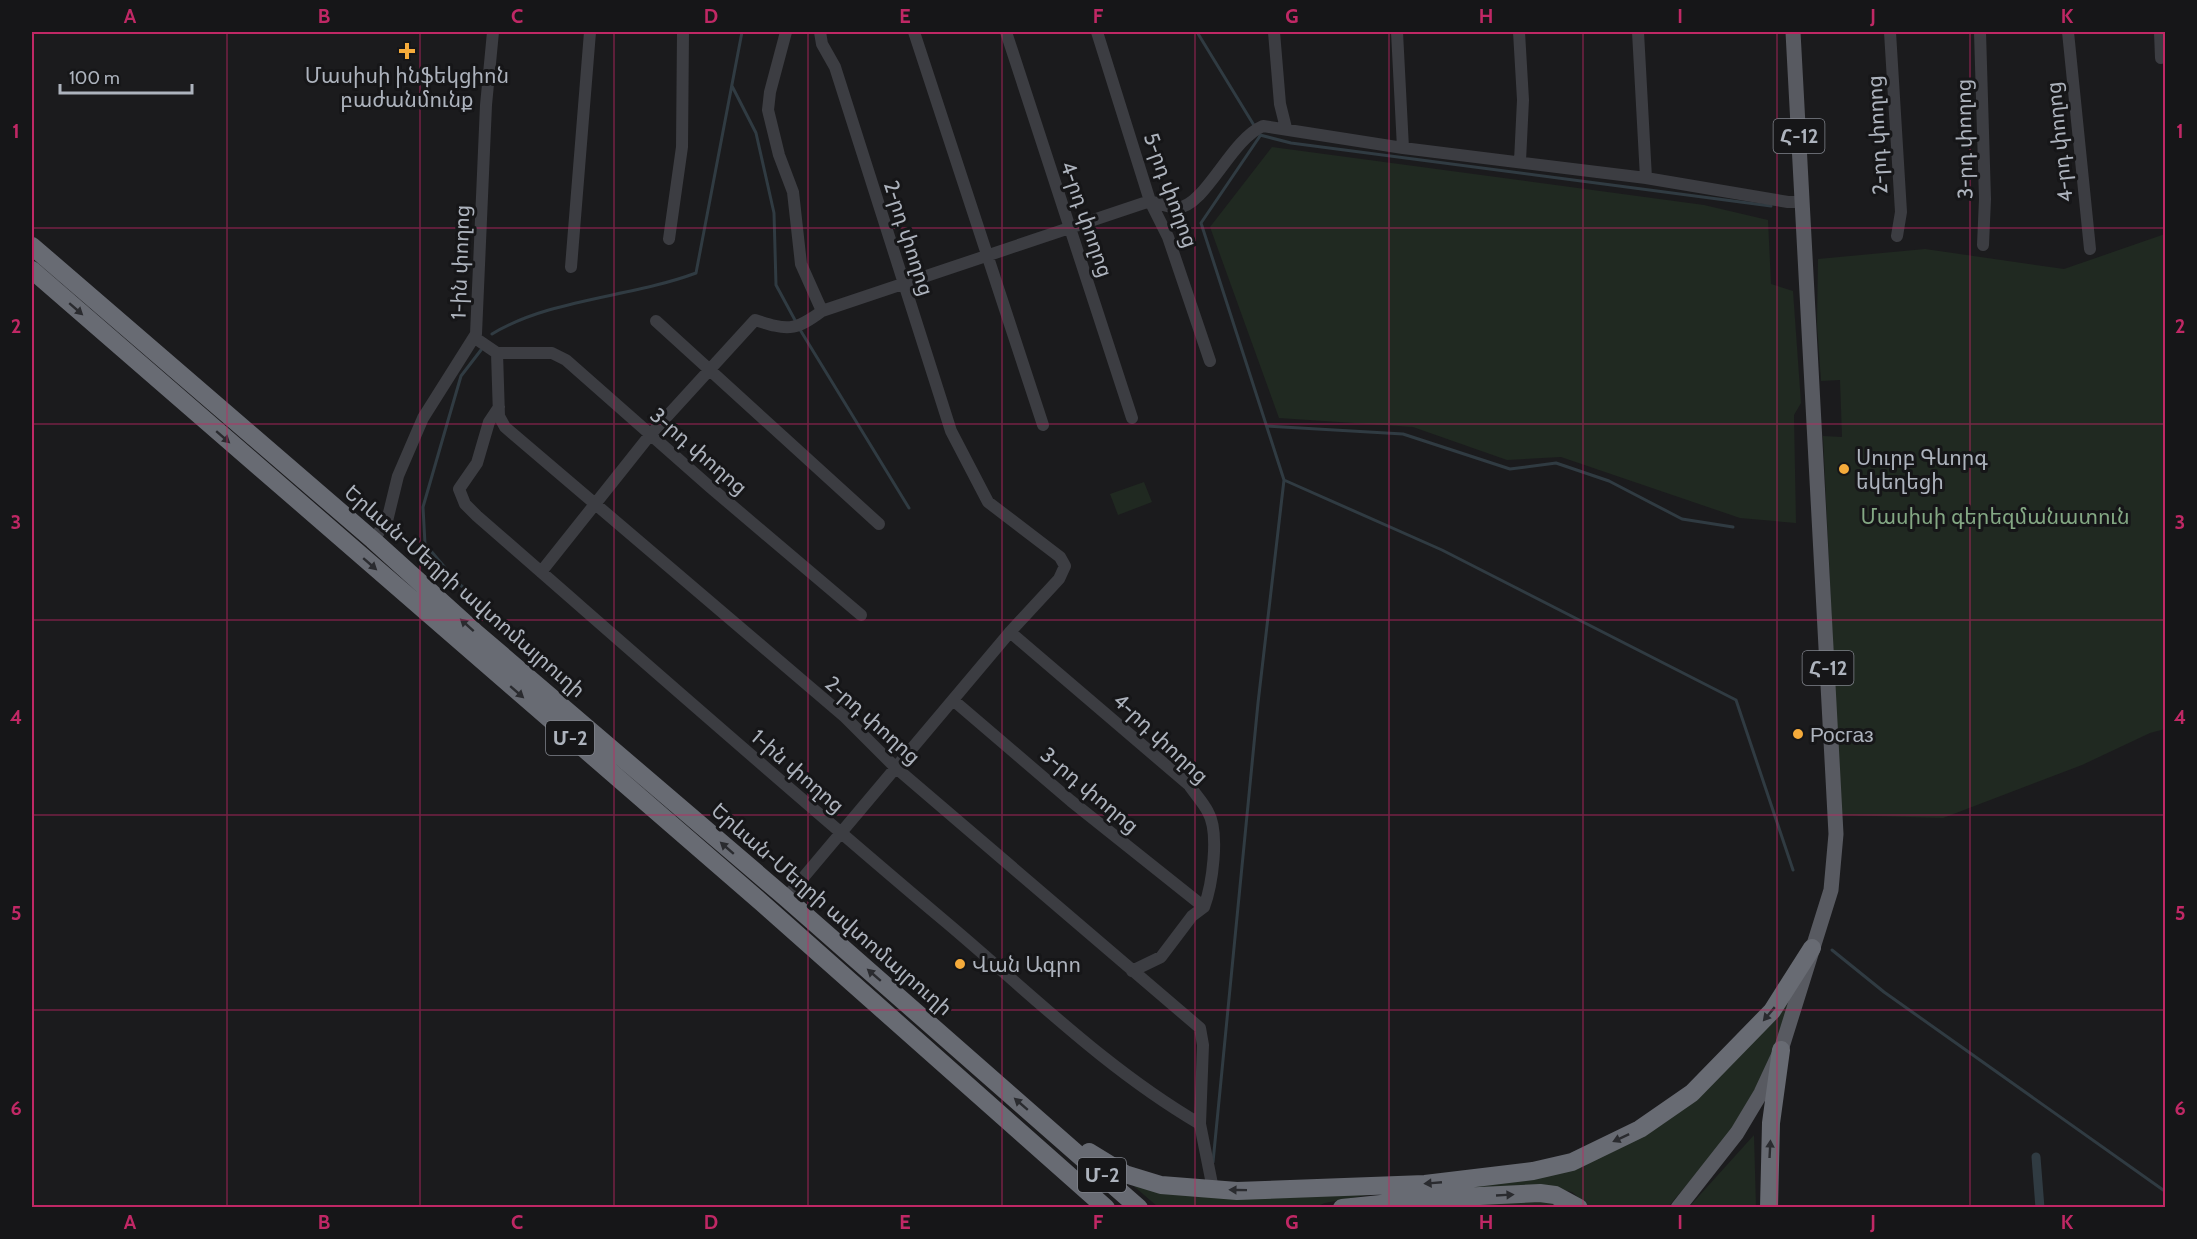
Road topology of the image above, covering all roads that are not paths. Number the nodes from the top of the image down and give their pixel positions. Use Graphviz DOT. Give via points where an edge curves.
graph roads {
  1 [pos="493,32"];
  2 [pos="590,32"];
  3 [pos="683,32"];
  4 [pos="786,32"];
  5 [pos="820,32"];
  6 [pos="914,32"];
  7 [pos="1006,32"];
  8 [pos="1097,32"];
  9 [pos="1274,32"];
  10 [pos="1397,32"];
  11 [pos="1519,32"];
  12 [pos="1638,32"];
  13 [pos="1793,32"];
  14 [pos="1890,32"];
  15 [pos="1980,32"];
  16 [pos="2068,32"];
  17 [pos="2160,32"];
  18 [pos="2161,58"];
  19 [pos="1286,128"];
  20 [pos="1403,148"];
  21 [pos="1520,161"];
  22 [pos="1646,177"];
  23 [pos="1150,201"];
  24 [pos="1803,202"];
  25 [pos="1068,229"];
  26 [pos="1897,236"];
  27 [pos="669,239"];
  28 [pos="1983,245"];
  29 [pos="32,246"];
  30 [pos="2090,249"];
  31 [pos="987,256"];
  32 [pos="571,267"];
  33 [pos="32,270"];
  34 [pos="903,283"];
  35 [pos="822,311"];
  36 [pos="656,321"];
  37 [pos="475,338"];
  38 [pos="497,353"];
  39 [pos="1210,361"];
  40 [pos="710,371"];
  41 [pos="499,407"];
  42 [pos="1132,418"];
  43 [pos="1043,425"];
  44 [pos="650,435"];
  45 [pos="594,504"];
  46 [pos="879,524"];
  47 [pos="373,540"];
  48 [pos="541,572"];
  49 [pos="861,615"];
  50 [pos="1010,632"];
  51 [pos="953,700"];
  52 [pos="895,767"];
  53 [pos="841,835"];
  54 [pos="786,898"];
  55 [pos="1204,908"];
  56 [pos="1812,948"];
  57 [pos="1132,971"];
  58 [pos="1781,1050"];
  59 [pos="1200,1124"];
  60 [pos="1065,1142"];
  61 [pos="1213,1189"];
  62 [pos="1106,1208"];
  63 [pos="1139,1208"];
  64 [pos="1342,1208"];
  65 [pos="1579,1208"];
  66 [pos="1678,1208"];
  67 [pos="1769,1208"];
  1 -- 37 [label="street, 1-ին փողոց"];
  2 -- 32 [label="street"];
  3 -- 27 [label="street" via="682,138"];
  4 -- 35 [label="street" via="768,110 793,192 801,264"];
  5 -- 34 [label="street, 2-րդ փողոց" via="835,67"];
  6 -- 31 [label="street"];
  7 -- 25 [label="street, 4-րդ փողոց"];
  8 -- 23 [label="street, 5-րդ փողոց"];
  9 -- 19 [label="street"];
  10 -- 20 [label="street"];
  11 -- 21 [label="street" via="1523,100"];
  12 -- 22 [label="street"];
  13 -- 24 [label="main road, Հ-12"];
  14 -- 26 [label="street, 2-րդ փողոց" via="1901,212"];
  15 -- 28 [label="street, 3-րդ փողոց"];
  16 -- 30 [label="street, 4-րդ փողոց"];
  17 -- 18 [label="street"];
  19 -- 20 [label="street"];
  19 -- 23 [label="street" via="1258,128 1239,142 1213,179 1187,206 1175,208"];
  20 -- 21 [label="street"];
  21 -- 22 [label="street"];
  22 -- 24 [label="street"];
  23 -- 25 [label="street"];
  23 -- 39 [label="street, 5-րդ փողոց" via="1168,237"];
  24 -- 56 [label="main road, Հ-12" via="1836,834 1831,890"];
  25 -- 31 [label="street"];
  25 -- 42 [label="street, 4-րդ փողոց"];
  29 -- 47 [label="highway, Երևան-Մեղրի ավտոմայրուղի / Մ-2"];
  31 -- 34 [label="street"];
  31 -- 43 [label="street"];
  33 -- 62 [label="highway, Երևան-Մեղրի ավտոմայրուղի / Մ-2, one-way" via="771,911"];
  34 -- 35 [label="street"];
  34 -- 50 [label="street, 2-րդ փողոց" via="951,431 974,478 988,502 1060,557 1065,566 1059,579"];
  35 -- 40 [label="street" via="804,325 790,329 755,320"];
  36 -- 40 [label="street"];
  37 -- 38 [label="street"];
  37 -- 47 [label="street, 1-ին փողոց" via="423,418 398,476 387,521"];
  38 -- 41 [label="street, 2-րդ փողոց"];
  38 -- 44 [label="street, 3-րդ փողոց" via="552,353 566,360"];
  40 -- 44 [label="street" via="699,378"];
  40 -- 46 [label="street"];
  41 -- 45 [label="street, 2-րդ փողոց" via="504,428"];
  41 -- 48 [label="street, 1-ին փողոց" via="489,422 477,463 459,489 465,504"];
  44 -- 45 [label="street"];
  44 -- 49 [label="street, 3-րդ փողոց"];
  45 -- 48 [label="street"];
  45 -- 52 [label="street, 2-րդ փողոց" via="845,717"];
  54 -- 47 [label="highway, Երևան-Մեղրի ավտոմայրուղի / Մ-2, one-way"];
  48 -- 53 [label="street, 1-ին փողոց"];
  50 -- 51 [label="street"];
  50 -- 55 [label="street, 4-րդ փողոց" via="1189,785 1209,813 1213,825 1212,885"];
  51 -- 52 [label="street"];
  51 -- 55 [label="street, 3-րդ փողոց"];
  52 -- 53 [label="street"];
  52 -- 57 [label="street, 2-րդ փողոց"];
  53 -- 54 [label="street"];
  53 -- 59 [label="street, 1-ին փողոց" via="1121,1072"];
  60 -- 54 [label="highway, Երևան-Մեղրի ավտոմայրուղի / Մ-2, one-way"];
  55 -- 57 [label="street" via="1192,916 1161,957"];
  56 -- 58 [label="main road, Հ-12"];
  56 -- 61 [label="highway, one-way" via="1772,1011 1692,1093 1640,1129 1572,1161 1533,1171 1425,1184"];
  57 -- 59 [label="street, 2-րդ փողոց" via="1200,1028"];
  58 -- 66 [label="main road, Հ-12" via="1737,1133"];
  67 -- 58 [label="highway, one-way" via="1771,1123"];
  59 -- 61 [label="street"];
  60 -- 61 [label="highway" via="1125,1174 1161,1185"];
  60 -- 63 [label="highway, Երևան-Մեղրի ավտոմայրուղի / Մ-2"];
  64 -- 65 [label="highway, one-way" via="1540,1193 1555,1195"];
}
